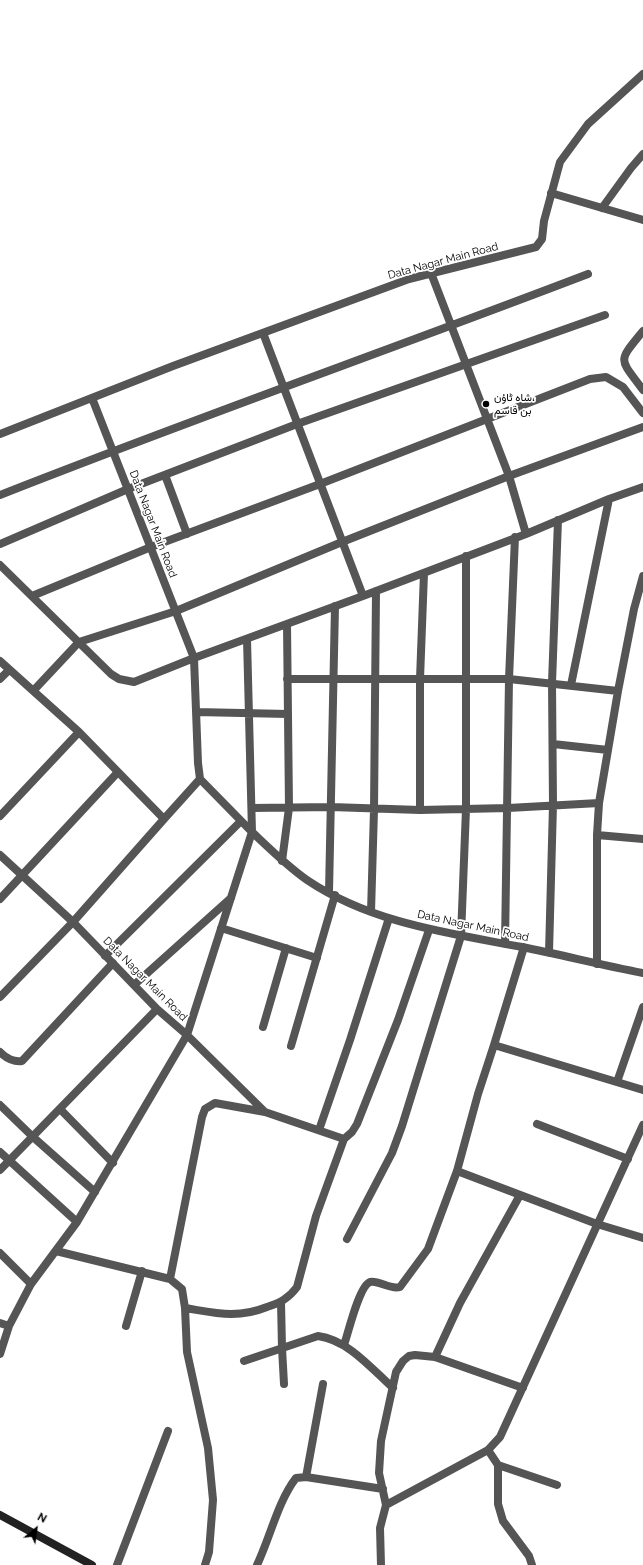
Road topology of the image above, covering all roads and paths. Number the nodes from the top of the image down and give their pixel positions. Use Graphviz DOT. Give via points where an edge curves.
graph roads {
  1 [pos="643,74"];
  2 [pos="643,154"];
  3 [pos="551,193"];
  4 [pos="602,208"];
  5 [pos="643,220"];
  6 [pos="431,274"];
  7 [pos="588,274"];
  8 [pos="605,315"];
  9 [pos="451,327"];
  10 [pos="643,331"];
  11 [pos="263,333"];
  12 [pos="466,364"];
  13 [pos="283,387"];
  14 [pos="643,390"];
  15 [pos="92,398"];
  16 [pos="643,414"];
  17 [pos="486,419"];
  18 [pos="298,424"];
  19 [pos="643,427"];
  20 [pos="0,434"];
  21 [pos="113,450"];
  22 [pos="164,475"];
  23 [pos="508,476"];
  24 [pos="320,484"];
  25 [pos="643,487"];
  26 [pos="128,489"];
  27 [pos="0,495"];
  28 [pos="609,499"];
  29 [pos="558,520"];
  30 [pos="187,534"];
  31 [pos="526,534"];
  32 [pos="516,537"];
  33 [pos="342,542"];
  34 [pos="0,544"];
  35 [pos="151,547"];
  36 [pos="466,556"];
  37 [pos="0,565"];
  38 [pos="424,573"];
  39 [pos="643,576"];
  40 [pos="376,591"];
  41 [pos="32,596"];
  42 [pos="363,596"];
  43 [pos="335,606"];
  44 [pos="634,609"];
  45 [pos="176,611"];
  46 [pos="643,611"];
  47 [pos="287,624"];
  48 [pos="247,639"];
  49 [pos="79,642"];
  50 [pos="194,658"];
  51 [pos="0,661"];
  52 [pos="9,670"];
  53 [pos="334,678"];
  54 [pos="0,679"];
  55 [pos="287,679"];
  56 [pos="420,679"];
  57 [pos="465,679"];
  58 [pos="509,679"];
  59 [pos="375,680"];
  60 [pos="552,683"];
  61 [pos="571,685"];
  62 [pos="34,690"];
  63 [pos="618,691"];
  64 [pos="196,712"];
  65 [pos="249,713"];
  66 [pos="288,714"];
  67 [pos="79,732"];
  68 [pos="553,744"];
  69 [pos="608,750"];
  70 [pos="118,772"];
  71 [pos="200,779"];
  72 [pos="599,803"];
  73 [pos="553,805"];
  74 [pos="331,807"];
  75 [pos="252,808"];
  76 [pos="289,808"];
  77 [pos="508,808"];
  78 [pos="466,809"];
  79 [pos="374,810"];
  80 [pos="420,810"];
  81 [pos="0,816"];
  82 [pos="164,819"];
  83 [pos="241,821"];
  84 [pos="252,832"];
  85 [pos="597,835"];
  86 [pos="643,839"];
  87 [pos="0,855"];
  88 [pos="282,861"];
  89 [pos="21,876"];
  90 [pos="332,894"];
  91 [pos="231,897"];
  92 [pos="0,899"];
  93 [pos="371,912"];
  94 [pos="389,918"];
  95 [pos="73,922"];
  96 [pos="221,928"];
  97 [pos="428,930"];
  98 [pos="461,936"];
  99 [pos="505,944"];
  100 [pos="524,947"];
  101 [pos="286,948"];
  102 [pos="549,953"];
  103 [pos="105,956"];
  104 [pos="317,958"];
  105 [pos="113,963"];
  106 [pos="596,964"];
  107 [pos="643,973"];
  108 [pos="134,985"];
  109 [pos="0,997"];
  110 [pos="643,1007"];
  111 [pos="157,1009"];
  112 [pos="263,1027"];
  113 [pos="186,1035"];
  114 [pos="494,1045"];
  115 [pos="291,1046"];
  116 [pos="0,1052"];
  117 [pos="617,1082"];
  118 [pos="643,1090"];
  119 [pos="0,1105"];
  120 [pos="60,1109"];
  121 [pos="265,1112"];
  122 [pos="538,1124"];
  123 [pos="643,1125"];
  124 [pos="319,1130"];
  125 [pos="33,1137"];
  126 [pos="344,1139"];
  127 [pos="0,1152"];
  128 [pos="628,1159"];
  129 [pos="9,1161"];
  130 [pos="113,1163"];
  131 [pos="0,1170"];
  132 [pos="457,1171"];
  133 [pos="96,1192"];
  134 [pos="520,1195"];
  135 [pos="77,1222"];
  136 [pos="597,1224"];
  137 [pos="348,1238"];
  138 [pos="643,1238"];
  139 [pos="56,1251"];
  140 [pos="0,1253"];
  141 [pos="142,1271"];
  142 [pos="170,1279"];
  143 [pos="31,1284"];
  144 [pos="281,1302"];
  145 [pos="185,1308"];
  146 [pos="0,1323"];
  147 [pos="9,1326"];
  148 [pos="126,1326"];
  149 [pos="344,1345"];
  150 [pos="282,1348"];
  151 [pos="0,1354"];
  152 [pos="435,1357"];
  153 [pos="244,1361"];
  154 [pos="284,1384"];
  155 [pos="323,1384"];
  156 [pos="393,1388"];
  157 [pos="523,1388"];
  158 [pos="168,1431"];
  159 [pos="488,1450"];
  160 [pos="498,1465"];
  161 [pos="306,1477"];
  162 [pos="556,1485"];
  163 [pos="383,1489"];
  164 [pos="386,1505"];
  165 [pos="0,1515"];
  166 [pos="92,1565"];
  167 [pos="117,1565"];
  168 [pos="205,1565"];
  169 [pos="257,1565"];
  170 [pos="381,1565"];
  171 [pos="532,1565"];
  1 -- 3 [label="street, Data Nagar Main Road" via="588,124 560,162"];
  2 -- 4 [label="street"];
  3 -- 4 [label="street"];
  3 -- 6 [label="street, Data Nagar Main Road" via="542,239 536,247"];
  4 -- 5 [label="street"];
  6 -- 9 [label="street"];
  6 -- 11 [label="street, Data Nagar Main Road" via="409,279"];
  7 -- 9 [label="street"];
  8 -- 12 [label="street"];
  9 -- 12 [label="street"];
  9 -- 13 [label="street"];
  10 -- 14 [label="street" via="623,359"];
  11 -- 13 [label="street"];
  11 -- 15 [label="street, Data Nagar Main Road"];
  12 -- 17 [label="street"];
  12 -- 18 [label="street"];
  13 -- 18 [label="street"];
  13 -- 21 [label="street"];
  15 -- 20 [label="street, Data Nagar Main Road"];
  15 -- 21 [label="street, Data Nagar Main Road"];
  16 -- 17 [label="street" via="623,387 606,377 590,379"];
  17 -- 23 [label="street"];
  17 -- 24 [label="street"];
  18 -- 22 [label="street"];
  18 -- 24 [label="street"];
  19 -- 23 [label="street"];
  21 -- 26 [label="street, Data Nagar Main Road"];
  21 -- 27 [label="street"];
  22 -- 26 [label="street"];
  22 -- 30 [label="street"];
  23 -- 31 [label="street"];
  23 -- 33 [label="street"];
  24 -- 30 [label="street"];
  24 -- 33 [label="street"];
  25 -- 28 [label="street"];
  26 -- 34 [label="street"];
  26 -- 35 [label="street, Data Nagar Main Road"];
  28 -- 29 [label="street"];
  28 -- 61 [label="street"];
  29 -- 31 [label="street"];
  29 -- 60 [label="street"];
  30 -- 35 [label="street"];
  31 -- 32 [label="street"];
  32 -- 36 [label="street"];
  32 -- 58 [label="street"];
  33 -- 42 [label="street"];
  33 -- 45 [label="street"];
  35 -- 41 [label="street"];
  35 -- 45 [label="street, Data Nagar Main Road"];
  36 -- 38 [label="street"];
  36 -- 57 [label="street"];
  37 -- 41 [label="street"];
  38 -- 40 [label="street"];
  38 -- 56 [label="street"];
  39 -- 44 [label="street"];
  40 -- 42 [label="street"];
  40 -- 59 [label="street"];
  41 -- 49 [label="street"];
  42 -- 43 [label="street"];
  43 -- 47 [label="street"];
  43 -- 53 [label="street"];
  44 -- 46 [label="street"];
  44 -- 63 [label="street"];
  45 -- 49 [label="street"];
  45 -- 50 [label="street, Data Nagar Main Road"];
  47 -- 48 [label="street"];
  47 -- 55 [label="street"];
  48 -- 50 [label="street"];
  48 -- 65 [label="street, Data Nagar Main Road"];
  49 -- 50 [label="street" via="111,674 127,682 134,682"];
  49 -- 62 [label="street"];
  50 -- 64 [label="street, Data Nagar Main Road"];
  51 -- 52 [label="street"];
  52 -- 54 [label="street"];
  52 -- 62 [label="street"];
  53 -- 55 [label="street"];
  53 -- 59 [label="street"];
  53 -- 74 [label="street"];
  55 -- 66 [label="street"];
  56 -- 57 [label="street"];
  56 -- 59 [label="street"];
  56 -- 80 [label="street"];
  57 -- 58 [label="street"];
  57 -- 78 [label="street"];
  58 -- 60 [label="street"];
  58 -- 77 [label="street"];
  59 -- 79 [label="street"];
  60 -- 61 [label="street"];
  60 -- 68 [label="street"];
  61 -- 63 [label="street"];
  62 -- 67 [label="street"];
  63 -- 69 [label="street"];
  64 -- 65 [label="street"];
  64 -- 71 [label="street, Data Nagar Main Road"];
  65 -- 66 [label="street"];
  65 -- 75 [label="street, Data Nagar Main Road"];
  66 -- 76 [label="street"];
  67 -- 70 [label="street"];
  67 -- 81 [label="street"];
  68 -- 69 [label="street"];
  68 -- 73 [label="street"];
  69 -- 72 [label="street"];
  70 -- 82 [label="street"];
  70 -- 89 [label="street"];
  71 -- 82 [label="street"];
  71 -- 83 [label="street, Data Nagar Main Road"];
  72 -- 73 [label="street"];
  72 -- 85 [label="street"];
  73 -- 77 [label="street"];
  73 -- 102 [label="street"];
  74 -- 76 [label="street"];
  74 -- 79 [label="street"];
  74 -- 90 [label="street"];
  75 -- 76 [label="street"];
  75 -- 84 [label="street, Data Nagar Main Road"];
  76 -- 88 [label="street"];
  77 -- 78 [label="street"];
  77 -- 99 [label="street"];
  78 -- 80 [label="street"];
  78 -- 98 [label="street"];
  79 -- 80 [label="street"];
  79 -- 93 [label="street"];
  82 -- 95 [label="street"];
  83 -- 84 [label="street, Data Nagar Main Road"];
  83 -- 103 [label="street"];
  84 -- 88 [label="street, Data Nagar Main Road"];
  84 -- 91 [label="street, Data Nagar Main Road"];
  85 -- 86 [label="street"];
  85 -- 106 [label="street"];
  87 -- 89 [label="street, Data Nagar Main Road"];
  88 -- 90 [label="street, Data Nagar Main Road" via="307,880"];
  89 -- 92 [label="street"];
  89 -- 95 [label="street, Data Nagar Main Road"];
  90 -- 93 [label="street, Data Nagar Main Road"];
  90 -- 104 [label="street"];
  91 -- 96 [label="street, Data Nagar Main Road"];
  91 -- 108 [label="street"];
  93 -- 94 [label="street, Data Nagar Main Road"];
  94 -- 97 [label="street, Data Nagar Main Road"];
  94 -- 124 [label="street"];
  95 -- 103 [label="street, Data Nagar Main Road"];
  95 -- 109 [label="street"];
  96 -- 101 [label="street"];
  96 -- 113 [label="street, Data Nagar Main Road"];
  97 -- 98 [label="street, Data Nagar Main Road"];
  97 -- 126 [label="street" via="398,1020 357,1124"];
  98 -- 99 [label="street, Data Nagar Main Road"];
  98 -- 137 [label="street" via="392,1153"];
  99 -- 100 [label="street, Data Nagar Main Road"];
  100 -- 102 [label="street, Data Nagar Main Road"];
  100 -- 114 [label="street"];
  101 -- 104 [label="street"];
  101 -- 112 [label="street"];
  102 -- 106 [label="street, Data Nagar Main Road"];
  103 -- 105 [label="street, Data Nagar Main Road"];
  104 -- 115 [label="street"];
  105 -- 108 [label="street, Data Nagar Main Road"];
  105 -- 116 [label="street" via="22,1061 15,1062"];
  106 -- 107 [label="street, Data Nagar Main Road"];
  108 -- 111 [label="street, Data Nagar Main Road"];
  110 -- 117 [label="street"];
  111 -- 113 [label="street, Data Nagar Main Road"];
  111 -- 120 [label="street"];
  113 -- 121 [label="street"];
  113 -- 130 [label="street"];
  114 -- 117 [label="street"];
  114 -- 132 [label="street"];
  117 -- 118 [label="street"];
  119 -- 125 [label="street"];
  120 -- 125 [label="street"];
  120 -- 130 [label="street"];
  121 -- 124 [label="street"];
  121 -- 142 [label="street" via="215,1103 205,1109"];
  122 -- 128 [label="street"];
  123 -- 128 [label="street"];
  124 -- 126 [label="street"];
  125 -- 129 [label="street"];
  125 -- 133 [label="street"];
  126 -- 144 [label="street" via="316,1216 297,1287"];
  127 -- 129 [label="street"];
  128 -- 136 [label="street"];
  129 -- 131 [label="street"];
  129 -- 135 [label="street"];
  130 -- 133 [label="street"];
  132 -- 134 [label="street"];
  132 -- 149 [label="street" via="428,1249 400,1287 374,1282 366,1285"];
  133 -- 135 [label="street"];
  134 -- 136 [label="street"];
  134 -- 152 [label="street" via="460,1303"];
  135 -- 139 [label="street"];
  136 -- 138 [label="street"];
  136 -- 157 [label="street"];
  139 -- 141 [label="street"];
  139 -- 143 [label="street"];
  140 -- 143 [label="street"];
  141 -- 142 [label="street"];
  141 -- 148 [label="street"];
  142 -- 145 [label="street" via="182,1289"];
  143 -- 147 [label="street"];
  144 -- 145 [label="street" via="258,1311 233,1315"];
  144 -- 150 [label="street"];
  145 -- 168 [label="street" via="187,1352 208,1448 213,1500 209,1552"];
  146 -- 147 [label="street"];
  147 -- 151 [label="street"];
  149 -- 150 [label="street" via="318,1336"];
  149 -- 156 [label="street"];
  150 -- 153 [label="street"];
  150 -- 154 [label="street"];
  152 -- 156 [label="street" via="409,1356 396,1372"];
  152 -- 157 [label="street"];
  155 -- 161 [label="street"];
  156 -- 163 [label="street" via="381,1441 379,1473"];
  157 -- 159 [label="street" via="500,1437"];
  158 -- 167 [label="street"];
  159 -- 160 [label="street"];
  159 -- 164 [label="street"];
  160 -- 162 [label="street"];
  160 -- 171 [label="street" via="498,1504 503,1521 529,1556"];
  161 -- 163 [label="street"];
  161 -- 169 [label="street" via="301,1476 293,1482"];
  163 -- 164 [label="street"];
  164 -- 170 [label="street" via="380,1528"];
  165 -- 166 [label="street"];
}
